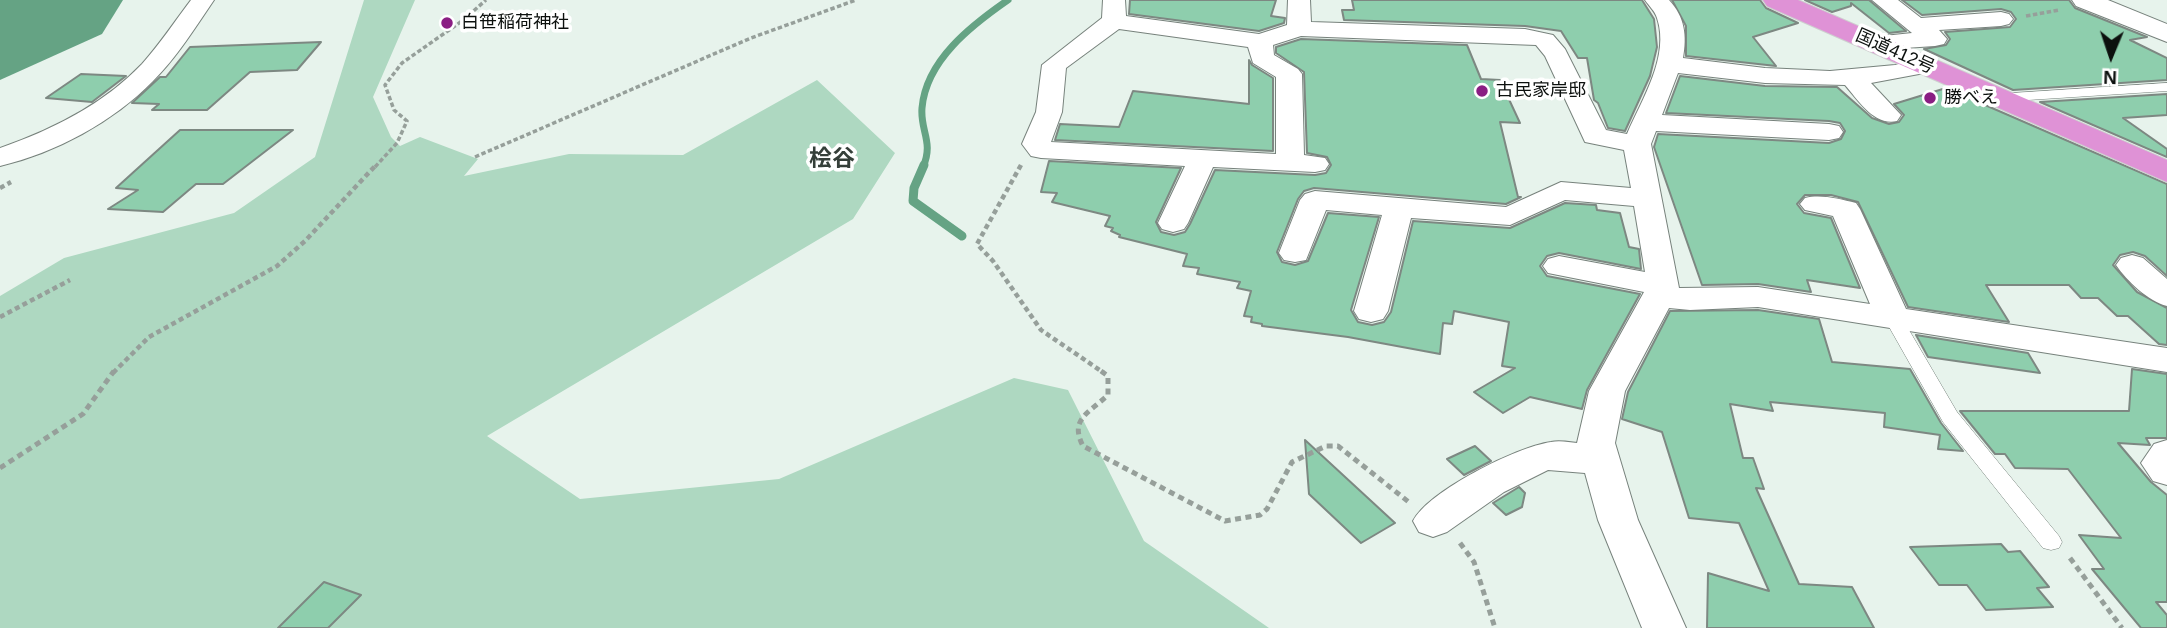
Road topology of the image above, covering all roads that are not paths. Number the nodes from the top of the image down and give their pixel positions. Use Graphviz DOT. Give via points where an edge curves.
graph roads {
  1 [pos="203,0"];
  2 [pos="1299,0"];
  3 [pos="1656,0"];
  4 [pos="1776,0"];
  5 [pos="1882,0"];
  6 [pos="2091,2"];
  7 [pos="1114,10"];
  8 [pos="1997,22"];
  9 [pos="1916,25"];
  10 [pos="1298,29"];
  11 [pos="2167,34"];
  12 [pos="1261,41"];
  13 [pos="1874,43"];
  14 [pos="1669,64"];
  15 [pos="1926,66"];
  16 [pos="1850,76"];
  17 [pos="2167,87"];
  18 [pos="1997,97"];
  19 [pos="1888,115"];
  20 [pos="1642,133"];
  21 [pos="1813,134"];
  22 [pos="0,158"];
  23 [pos="1203,158"];
  24 [pos="2167,172"];
  25 [pos="1648,198"];
  26 [pos="1815,204"];
  27 [pos="1399,208"];
  28 [pos="1185,214"];
  29 [pos="1291,242"];
  30 [pos="2132,265"];
  31 [pos="1559,266"];
  32 [pos="1662,291"];
  33 [pos="2167,296"];
  34 [pos="1382,304"];
  35 [pos="1892,318"];
  36 [pos="2167,359"];
  37 [pos="2167,454"];
  38 [pos="1602,462"];
  39 [pos="2167,471"];
  40 [pos="1433,521"];
  41 [pos="2050,542"];
  42 [pos="1664,628"];
  1 -- 22 [label="street" via="145,75 121,96 62,133"];
  2 -- 10 [label="street"];
  3 -- 14 [label="street" via="1668,13 1674,39"];
  4 -- 13 [label="highway, 国道412号"];
  5 -- 9 [label="street"];
  6 -- 11 [label="street"];
  7 -- 12 [label="street"];
  7 -- 23 [label="street" via="1054,65 1049,112 1038,148"];
  8 -- 9 [label="street"];
  9 -- 13 [label="street" via="1935,39"];
  10 -- 12 [label="street"];
  10 -- 20 [label="street" via="1544,40 1556,54 1595,136"];
  12 -- 23 [label="street" via="1262,58 1289,74 1298,92 1303,163"];
  13 -- 15 [label="highway, 国道412号"];
  14 -- 16 [label="street" via="1773,77"];
  14 -- 20 [label="street"];
  15 -- 16 [label="street"];
  15 -- 18 [label="highway, 国道412号"];
  16 -- 19 [label="street"];
  17 -- 18 [label="lane"];
  18 -- 24 [label="highway, 国道412号"];
  20 -- 21 [label="street"];
  20 -- 25 [label="street"];
  23 -- 28 [label="street"];
  25 -- 27 [label="street" via="1562,191 1524,199 1510,216"];
  25 -- 32 [label="street"];
  26 -- 35 [label="street" via="1857,210"];
  27 -- 29 [label="street" via="1315,200"];
  27 -- 34 [label="street"];
  30 -- 33 [label="street"];
  31 -- 32 [label="street"];
  32 -- 35 [label="street" via="1690,300 1758,297"];
  32 -- 38 [label="street" via="1607,391 1596,443"];
  35 -- 36 [label="street"];
  35 -- 41 [label="lane" via="1950,417"];
  37 -- 39 [label="street" via="2160,463"];
  38 -- 40 [label="street" via="1555,454 1533,459"];
  38 -- 42 [label="street" via="1618,520"];
}
